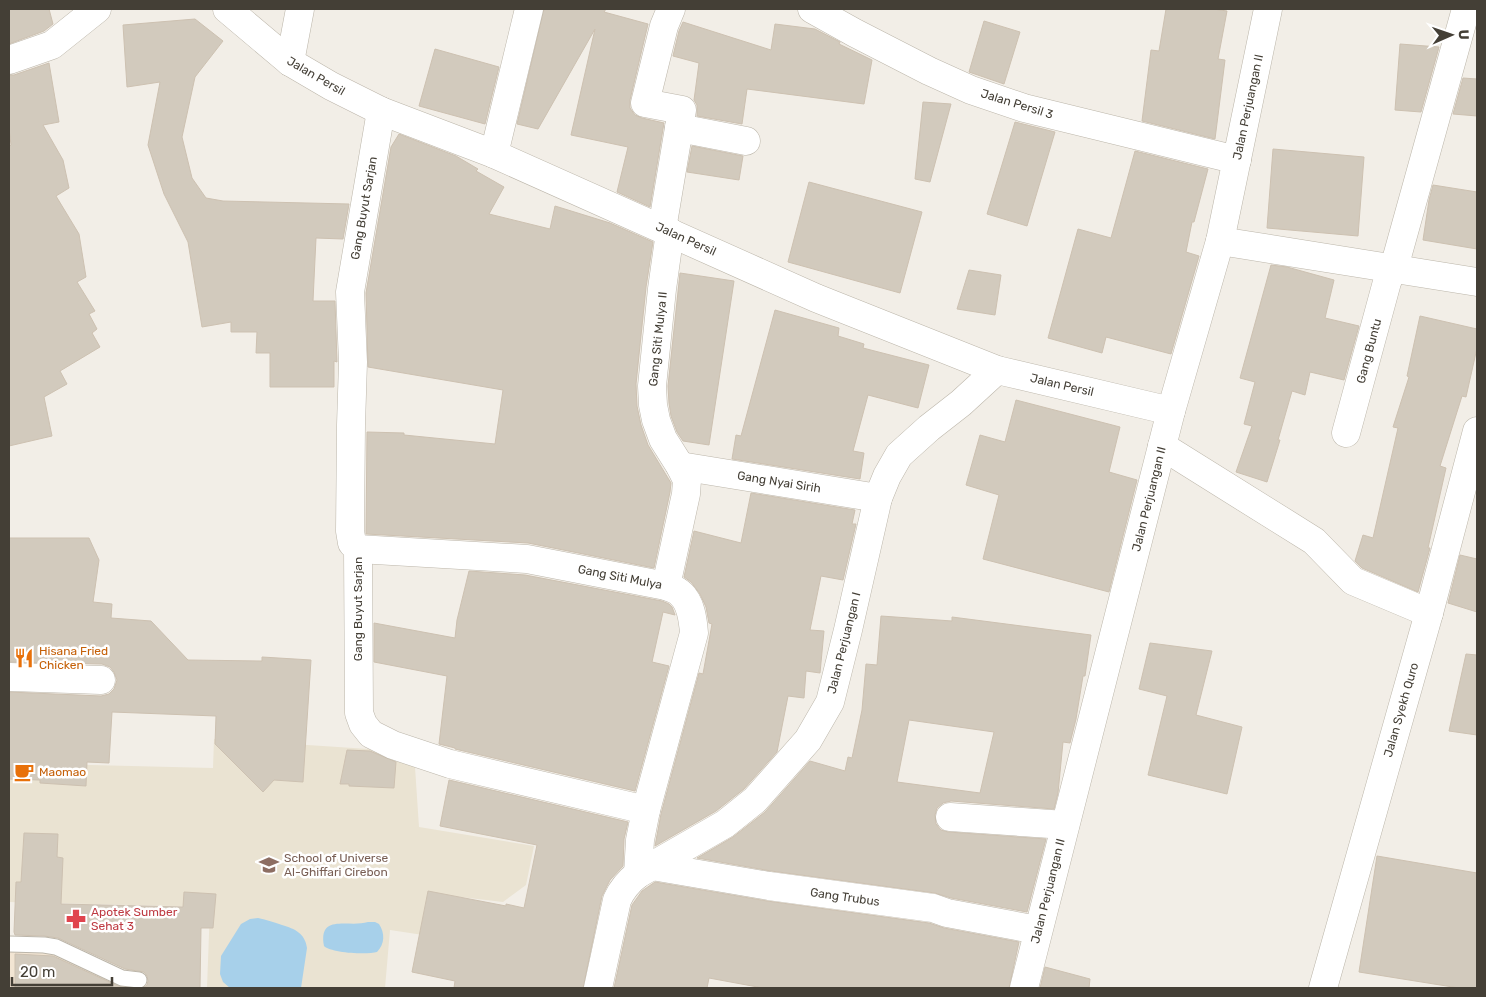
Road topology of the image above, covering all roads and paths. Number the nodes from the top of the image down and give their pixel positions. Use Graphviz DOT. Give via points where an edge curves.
graph roads {
  1 [pos="97,9"];
  2 [pos="227,9"];
  3 [pos="300,9"];
  4 [pos="529,9"];
  5 [pos="671,9"];
  6 [pos="812,9"];
  7 [pos="1268,9"];
  8 [pos="1466,9"];
  9 [pos="9,60"];
  10 [pos="290,62"];
  11 [pos="381,111"];
  12 [pos="679,128"];
  13 [pos="746,140"];
  14 [pos="494,154"];
  15 [pos="1237,160"];
  16 [pos="666,231"];
  17 [pos="1220,241"];
  18 [pos="1392,269"];
  19 [pos="1477,280"];
  20 [pos="997,370"];
  21 [pos="1171,411"];
  22 [pos="1477,431"];
  23 [pos="1346,433"];
  24 [pos="1162,446"];
  25 [pos="680,466"];
  26 [pos="878,498"];
  27 [pos="358,549"];
  28 [pos="666,586"];
  29 [pos="1428,613"];
  30 [pos="10,677"];
  31 [pos="101,680"];
  32 [pos="646,810"];
  33 [pos="950,817"];
  34 [pos="1065,825"];
  35 [pos="645,870"];
  36 [pos="1038,930"];
  37 [pos="9,944"];
  38 [pos="139,980"];
  39 [pos="598,988"];
  40 [pos="1024,988"];
  41 [pos="1323,988"];
  1 -- 9 [label="street" via="52,45"];
  2 -- 10 [label="street, Jalan Persil"];
  3 -- 10 [label="street"];
  4 -- 14 [label="street"];
  5 -- 12 [label="street" via="645,102 682,110"];
  6 -- 15 [label="street, Jalan Persil 3" via="971,90 1024,108"];
  7 -- 15 [label="street, Jalan Perjuangan II"];
  8 -- 18 [label="street, Gang Buntu"];
  10 -- 11 [label="street, Jalan Persil"];
  11 -- 14 [label="street, Jalan Persil"];
  11 -- 27 [label="street, Gang Buyut Sarjan" via="350,292 353,362 350,531 352,543"];
  12 -- 13 [label="street"];
  12 -- 16 [label="street, Gang Siti Mulya II"];
  14 -- 16 [label="street, Jalan Persil"];
  15 -- 17 [label="street, Jalan Perjuangan II"];
  16 -- 20 [label="street, Jalan Persil" via="816,298"];
  16 -- 25 [label="street, Gang Siti Mulya II" via="653,405 663,439"];
  17 -- 18 [label="street"];
  17 -- 21 [label="street, Jalan Perjuangan II"];
  18 -- 19 [label="street"];
  18 -- 23 [label="street, Gang Buntu"];
  20 -- 21 [label="street, Jalan Persil"];
  20 -- 26 [label="street, Jalan Perjuangan I" via="899,456"];
  21 -- 24 [label="street, Jalan Perjuangan II"];
  22 -- 29 [label="street, Jalan Syekh Quro"];
  24 -- 29 [label="street" via="1314,541 1353,581"];
  24 -- 34 [label="street, Jalan Perjuangan II"];
  25 -- 26 [label="street, Gang Nyai Sirih"];
  25 -- 28 [label="street, Gang Siti Mulya II" via="687,480 686,494"];
  26 -- 35 [label="street, Jalan Perjuangan I" via="830,702 808,740 754,800 725,824"];
  27 -- 28 [label="street, Gang Siti Mulya" via="527,559"];
  27 -- 32 [label="street, Gang Buyut Sarjan" via="359,713 372,734 393,745 450,764"];
  28 -- 32 [label="street, Gang Siti Mulya" via="680,592 686,601 694,633"];
  29 -- 41 [label="street, Jalan Syekh Quro"];
  30 -- 31 [label="street"];
  32 -- 35 [label="street, Gang Siti Mulya" via="640,840"];
  33 -- 34 [label="street"];
  34 -- 36 [label="street, Jalan Perjuangan II"];
  35 -- 36 [label="street, Gang Trubus" via="933,908"];
  35 -- 39 [label="street, Jalan Perjuangan I" via="630,880 617,900"];
  36 -- 40 [label="street, Jalan Perjuangan II"];
  37 -- 38 [label="lane" via="56,947 122,978"];
}
